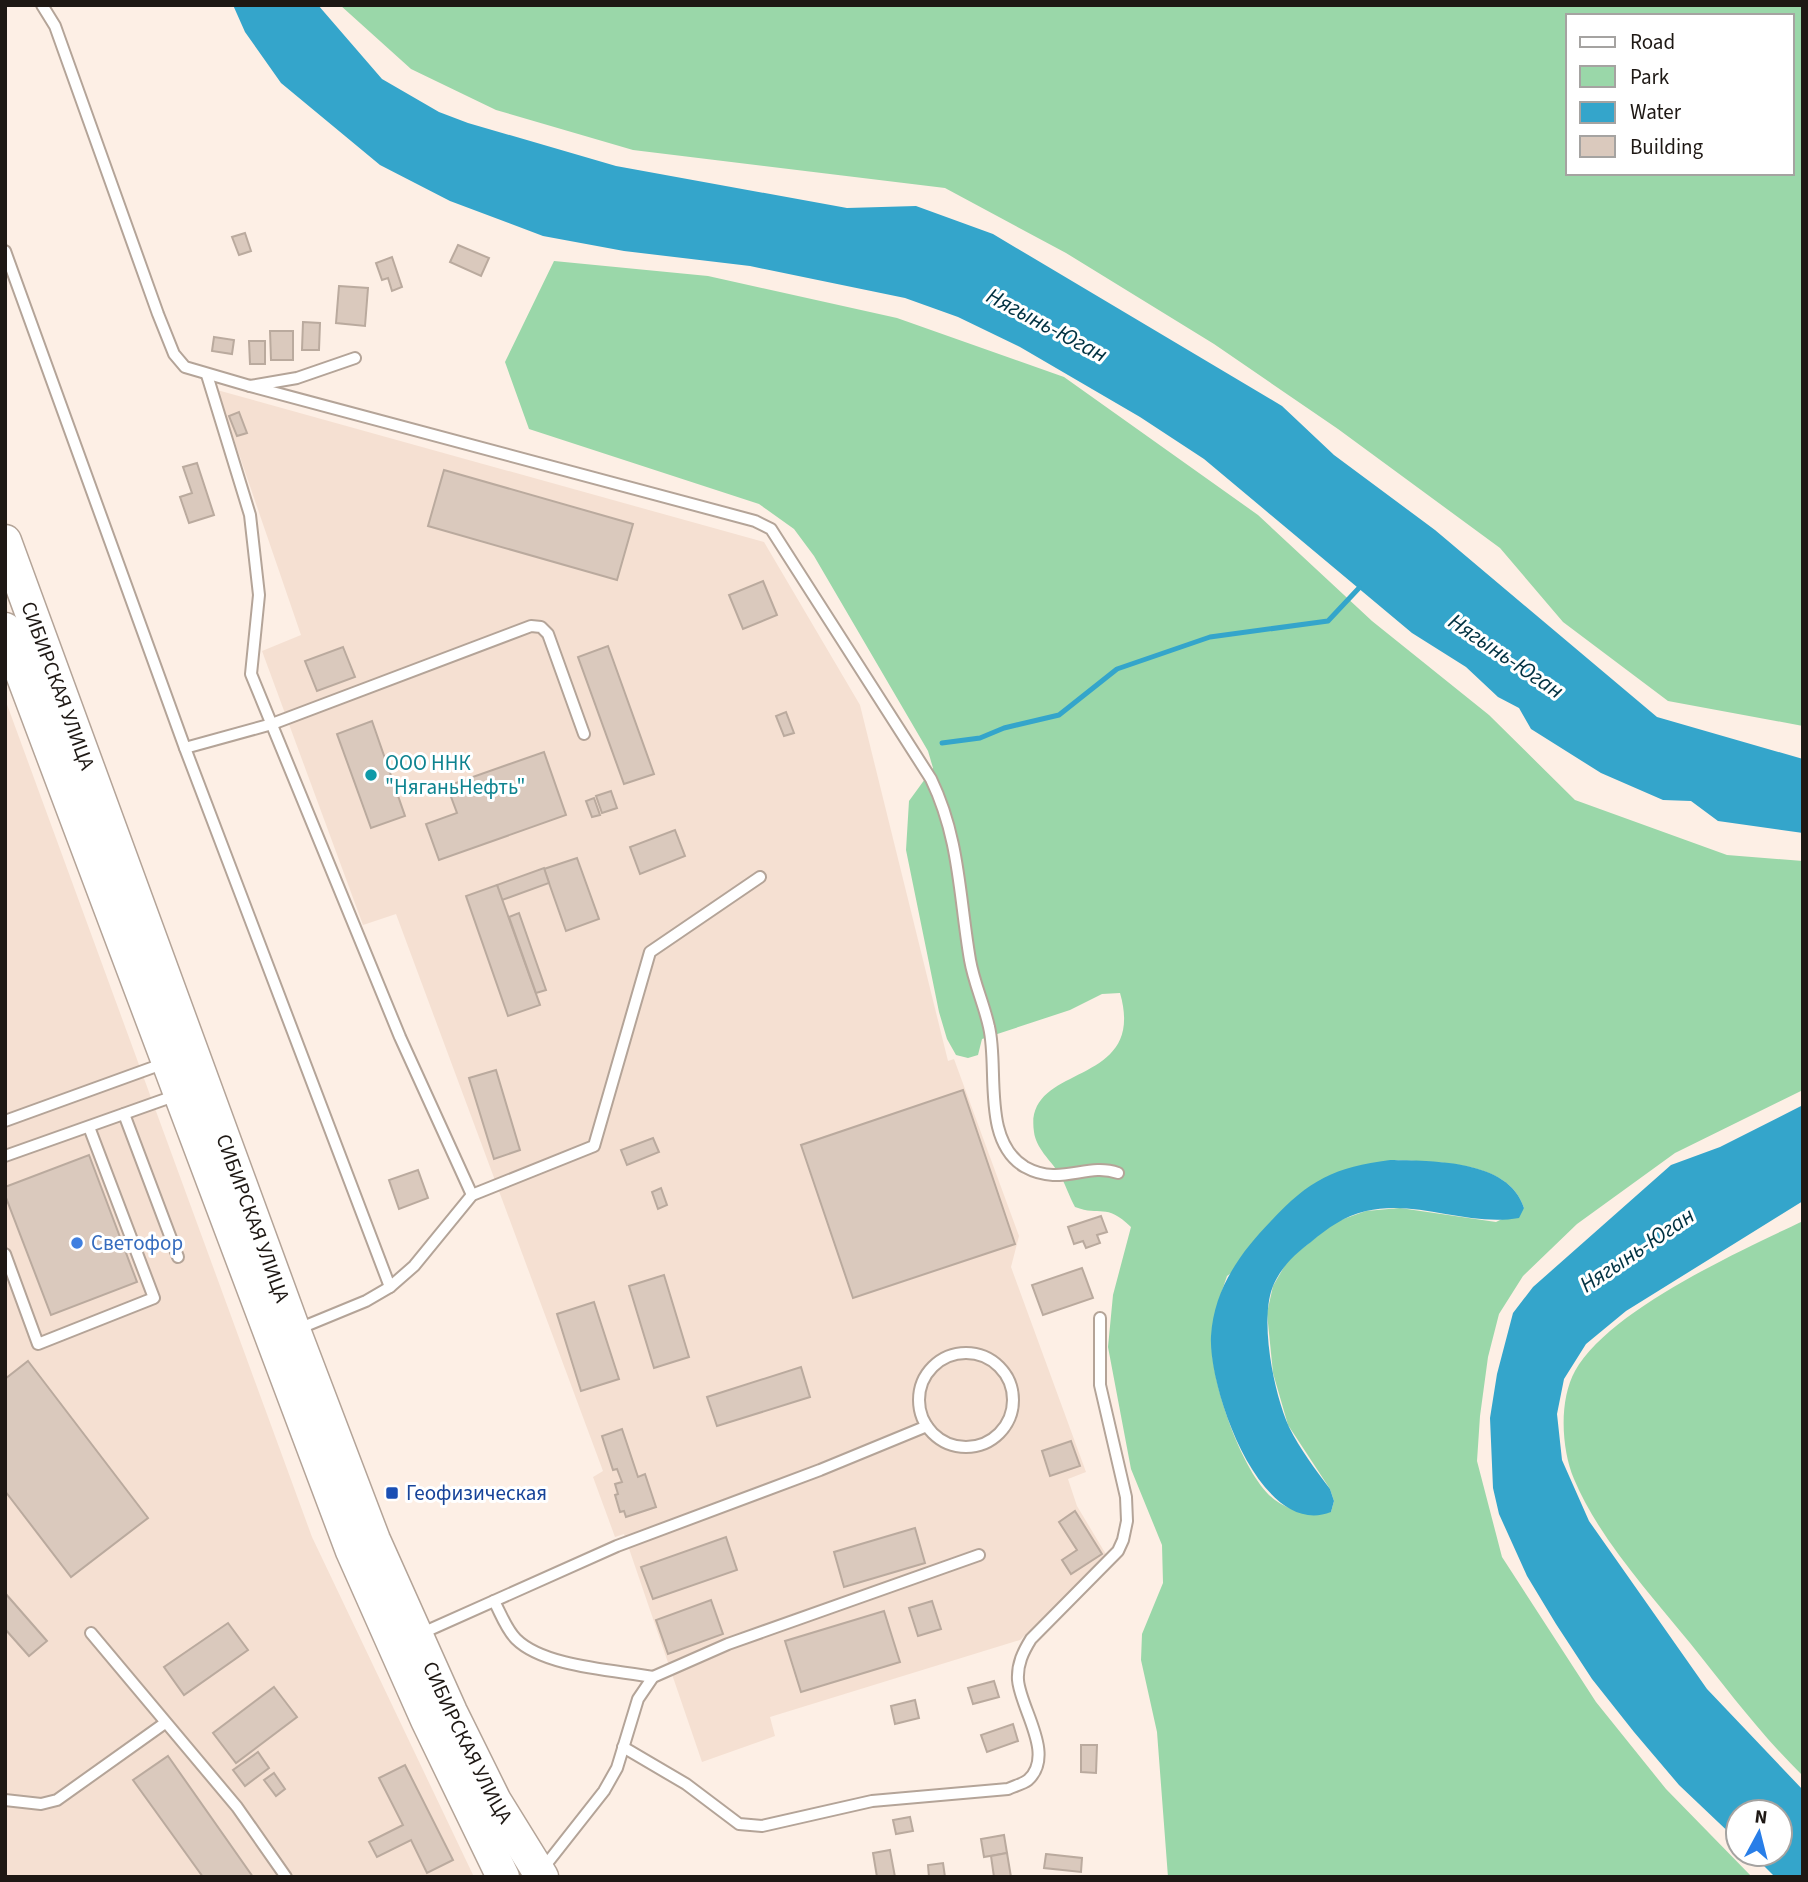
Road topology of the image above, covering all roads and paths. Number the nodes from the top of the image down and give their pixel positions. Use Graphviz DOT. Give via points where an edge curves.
graph roads {
  1 [pos="42,5"];
  2 [pos="5,251"];
  3 [pos="355,358"];
  4 [pos="207,375"];
  5 [pos="250,386"];
  6 [pos="5,541"];
  7 [pos="37,624"];
  8 [pos="6,631"];
  9 [pos="272,724"];
  10 [pos="584,734"];
  11 [pos="185,748"];
  12 [pos="760,877"];
  13 [pos="168,1062"];
  14 [pos="180,1094"];
  15 [pos="124,1114"];
  16 [pos="5,1121"];
  17 [pos="89,1126"];
  18 [pos="5,1156"];
  19 [pos="1118,1173"];
  20 [pos="472,1195"];
  21 [pos="5,1255"];
  22 [pos="178,1257"];
  23 [pos="390,1287"];
  24 [pos="1100,1318"];
  25 [pos="294,1330"];
  26 [pos="927,1426"];
  27 [pos="979,1555"];
  28 [pos="494,1601"];
  29 [pos="91,1633"];
  30 [pos="415,1637"];
  31 [pos="653,1677"];
  32 [pos="165,1723"];
  33 [pos="623,1746"];
  34 [pos="5,1800"];
  35 [pos="540,1875"];
  36 [pos="286,1877"];
  37 [pos="503,1877"];
  1 -- 4 [label="lane" via="55,26 174,354 185,367"];
  2 -- 11 [label="lane"];
  3 -- 5 [label="lane" via="297,378"];
  4 -- 5 [label="lane"];
  4 -- 9 [label="lane" via="250,515 259,595 251,674"];
  5 -- 19 [label="lane" via="771,529 945,808 971,962 990,1028 993,1095 1004,1142 1014,1158 1041,1174"];
  6 -- 7 [label="main road, СИБИРСКАЯ УЛИЦА"];
  7 -- 8 [label="main road"];
  7 -- 25 [label="main road, СИБИРСКАЯ УЛИЦА"];
  8 -- 13 [label="main road, СИБИРСКАЯ УЛИЦА"];
  9 -- 10 [label="lane" via="531,626 548,634"];
  9 -- 11 [label="lane"];
  9 -- 20 [label="lane" via="400,1037"];
  11 -- 23 [label="lane"];
  12 -- 20 [label="lane" via="650,952 594,1146"];
  13 -- 14 [label="main road, СИБИРСКАЯ УЛИЦА"];
  13 -- 16 [label="lane"];
  14 -- 15 [label="lane"];
  14 -- 37 [label="main road, СИБИРСКАЯ УЛИЦА" via="352,1552"];
  15 -- 17 [label="lane"];
  15 -- 22 [label="lane"];
  17 -- 18 [label="lane"];
  17 -- 21 [label="lane" via="154,1298 38,1344"];
  20 -- 23 [label="lane" via="414,1266"];
  23 -- 25 [label="lane"];
  24 -- 33 [label="lane" via="1100,1385 1126,1497 1127,1521 1118,1551 1022,1653 1018,1680 1037,1743 1034,1771 1027,1781 1008,1789 872,1801 762,1826 739,1824 686,1784"];
  25 -- 30 [label="main road, СИБИРСКАЯ УЛИЦА"];
  26 -- 26 [label="lane" via="919,1401 922,1385 942,1360 974,1354 1002,1370 1010,1384 1011,1416 990,1441 958,1447"];
  26 -- 28 [label="lane" via="617,1546"];
  27 -- 31 [label="lane" via="729,1644"];
  28 -- 30 [label="lane"];
  28 -- 31 [label="lane" via="510,1632 528,1649 564,1661"];
  29 -- 32 [label="lane"];
  30 -- 35 [label="main road, СИБИРСКАЯ УЛИЦА" via="495,1801"];
  31 -- 33 [label="lane" via="638,1699"];
  32 -- 34 [label="lane" via="57,1800 41,1804"];
  32 -- 36 [label="lane" via="237,1807"];
  33 -- 35 [label="lane" via="604,1791"];
}
